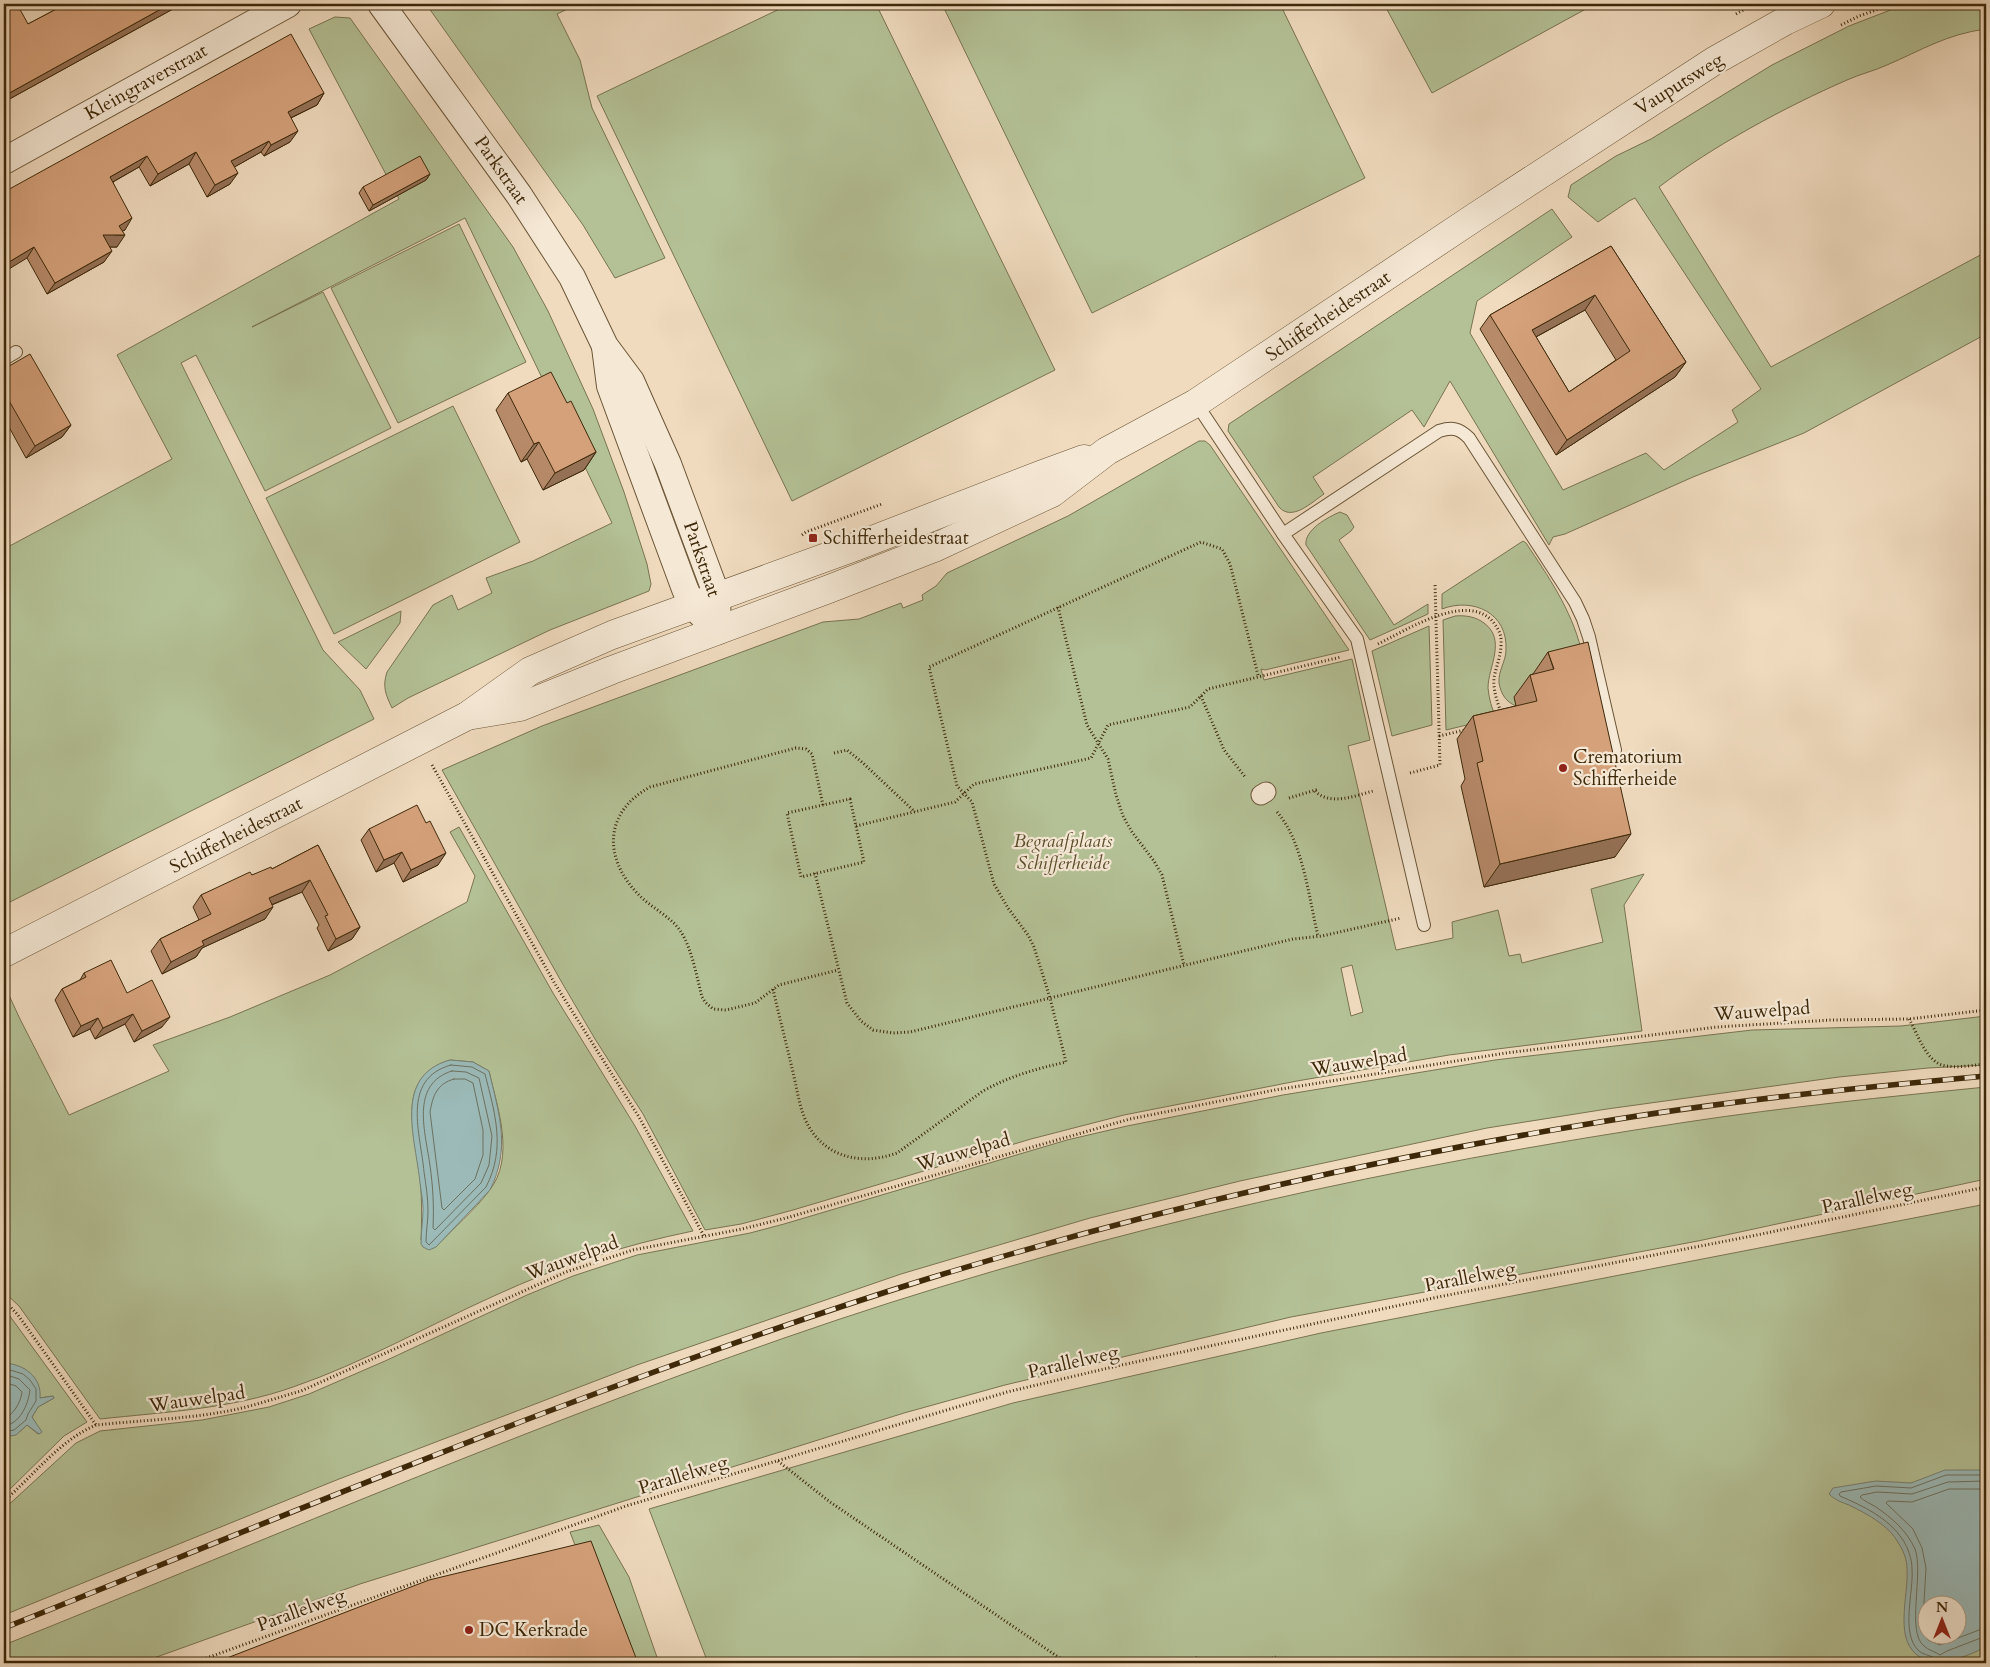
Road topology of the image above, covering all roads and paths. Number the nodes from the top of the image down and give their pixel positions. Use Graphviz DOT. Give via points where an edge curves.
graph roads {
  1 [pos="288,4"];
  2 [pos="381,4"];
  3 [pos="1821,4"];
  4 [pos="4,161"];
  5 [pos="1543,173"];
  6 [pos="16,352"];
  7 [pos="4,359"];
  8 [pos="1196,403"];
  9 [pos="1108,451"];
  10 [pos="1283,534"];
  11 [pos="1435,584"];
  12 [pos="705,600"];
  13 [pos="1058,607"];
  14 [pos="1436,617"];
  15 [pos="718,631"];
  16 [pos="1360,652"];
  17 [pos="1258,675"];
  18 [pos="467,716"];
  19 [pos="1504,720"];
  20 [pos="1467,729"];
  21 [pos="1439,736"];
  22 [pos="417,742"];
  23 [pos="1099,743"];
  24 [pos="1615,750"];
  25 [pos="834,753"];
  26 [pos="1390,782"];
  27 [pos="1315,791"];
  28 [pos="964,794"];
  29 [pos="823,804"];
  30 [pos="915,812"];
  31 [pos="856,826"];
  32 [pos="816,874"];
  33 [pos="1423,919"];
  34 [pos="4,953"];
  35 [pos="1184,965"];
  36 [pos="838,970"];
  37 [pos="773,989"];
  38 [pos="1050,998"];
  39 [pos="1986,1010"];
  40 [pos="1909,1019"];
  41 [pos="1986,1064"];
  42 [pos="1986,1188"];
  43 [pos="704,1236"];
  44 [pos="4,1300"];
  45 [pos="96,1425"];
  46 [pos="778,1461"];
  47 [pos="4,1501"];
  48 [pos="1276,1657"];
  49 [pos="194,1663"];
  50 [pos="1067,1663"];
  51 [pos="1172,1663"];
  52 [pos="1254,1663"];
  53 [pos="1259,1663"];
  1 -- 4 [label="street, Kleingraverstraat"];
  2 -- 12 [label="street, Parkstraat" via="519,195 572,277 605,346 631,381 668,464"];
  3 -- 5 [label="street, Vauputsweg" via="1785,20 1714,61"];
  5 -- 8 [label="street, Schifferheidestraat"];
  6 -- 7 [label="lane"];
  8 -- 9 [label="street, Schifferheidestraat"];
  8 -- 10 [label="lane"];
  9 -- 12 [label="street, Schifferheidestraat"];
  9 -- 15 [label="street, Schifferheidestraat" via="1052,493 951,540"];
  10 -- 16 [label="lane" via="1357,639"];
  10 -- 24 [label="lane" via="1439,431 1452,428 1463,431 1575,602 1589,637"];
  11 -- 14 [label="path"];
  12 -- 15 [label="street, Parkstraat"];
  12 -- 18 [label="street, Schifferheidestraat" via="612,635 530,671"];
  13 -- 17 [label="path" via="1201,542 1222,548 1232,572"];
  13 -- 23 [label="path" via="1087,725"];
  13 -- 28 [label="path" via="929,667 957,786"];
  14 -- 16 [label="path"];
  14 -- 19 [label="path" via="1453,612 1474,612 1490,619 1496,626 1501,646 1494,687"];
  14 -- 21 [label="path"];
  15 -- 18 [label="street, Schifferheidestraat" via="520,707"];
  16 -- 17 [label="path"];
  16 -- 26 [label="lane"];
  17 -- 23 [label="path" via="1208,689 1190,707 1108,726"];
  18 -- 22 [label="street, Schifferheidestraat"];
  20 -- 21 [label="path"];
  21 -- 26 [label="path" via="1440,764"];
  22 -- 34 [label="street, Schifferheidestraat"];
  22 -- 43 [label="path" via="555,984 639,1116"];
  23 -- 28 [label="path" via="1091,758 974,784"];
  23 -- 35 [label="path" via="1108,759 1123,816 1162,875"];
  25 -- 30 [label="path" via="847,750"];
  26 -- 27 [label="path" via="1335,800 1322,797"];
  26 -- 33 [label="lane"];
  28 -- 30 [label="path" via="955,802"];
  28 -- 38 [label="path" via="972,802 994,884 1034,946"];
  29 -- 31 [label="path" via="850,798"];
  29 -- 32 [label="path" via="787,813 801,877"];
  29 -- 37 [label="path" via="812,754 806,749 796,748 650,787 622,810 614,832 616,860 628,882 680,930 705,1002 713,1008 726,1010 755,1003"];
  30 -- 31 [label="path"];
  31 -- 32 [label="path" via="864,862"];
  32 -- 36 [label="path"];
  33 -- 35 [label="path" via="1293,939"];
  35 -- 38 [label="path"];
  36 -- 37 [label="path"];
  36 -- 38 [label="path" via="847,1003 857,1017 873,1030 893,1033 910,1032"];
  37 -- 38 [label="path" via="809,1127 824,1146 856,1160 883,1158 897,1153 1006,1078 1066,1062"];
  39 -- 40 [label="path, Wauwelpad"];
  40 -- 41 [label="path" via="1926,1052 1945,1066"];
  40 -- 43 [label="path, Wauwelpad" via="1717,1027 1506,1053 1275,1090 1130,1119 786,1218"];
  42 -- 46 [label="path, Parallelweg" via="1438,1297 1116,1366 1007,1392"];
  43 -- 45 [label="path, Wauwelpad" via="632,1250 566,1272 301,1391 237,1409"];
  44 -- 45 [label="path"];
  45 -- 47 [label="path, Wauwelpad" via="67,1443"];
  46 -- 49 [label="path, Parallelweg" via="626,1506"];
  46 -- 50 [label="path" via="830,1502"];
  48 -- 53 [label="path"];
  51 -- 52 [label="path" via="1196,1658"];
}
